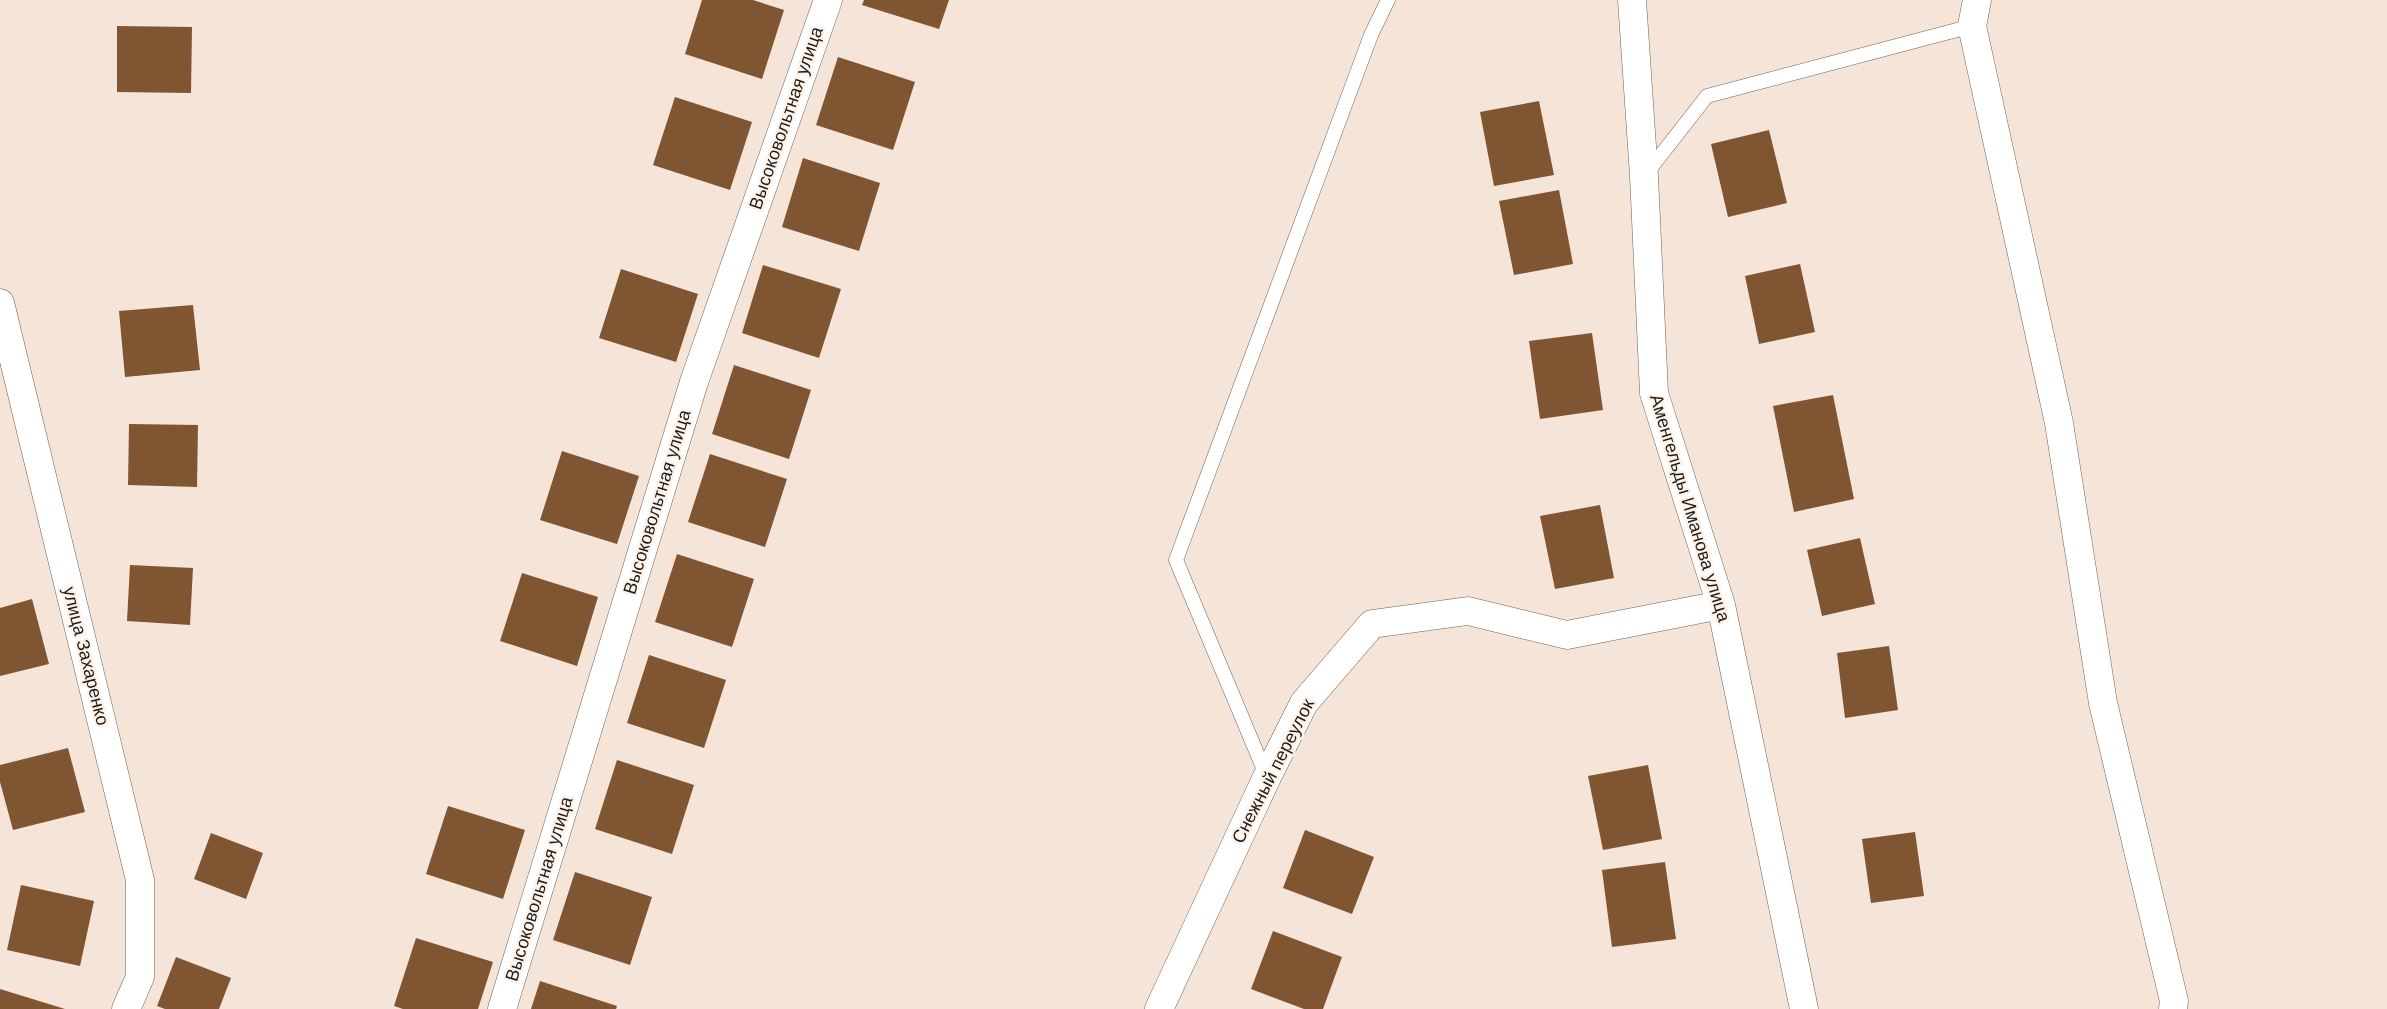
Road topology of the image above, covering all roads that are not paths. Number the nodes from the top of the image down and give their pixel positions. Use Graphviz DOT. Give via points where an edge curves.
graph roads {
  1 [pos="828,0"];
  2 [pos="1388,0"];
  3 [pos="1632,0"];
  4 [pos="1974,13"];
  5 [pos="1644,176"];
  6 [pos="0,304"];
  7 [pos="1721,605"];
  8 [pos="1267,778"];
  9 [pos="126,1009"];
  10 [pos="502,1009"];
  11 [pos="1159,1009"];
  12 [pos="1804,1009"];
  13 [pos="2172,1009"];
  1 -- 10 [label="street, Высоковольтная улица" via="694,382"];
  2 -- 8 [label="lane" via="1371,35 1176,560"];
  3 -- 5 [label="street, Аменгельды Иманова улица"];
  4 -- 5 [label="lane" via="1707,96"];
  4 -- 13 [label="street" via="2059,424 2103,703 2174,1001"];
  5 -- 7 [label="street, Аменгельды Иманова улица" via="1654,392"];
  6 -- 9 [label="street, улица Захаренко" via="140,880 140,976"];
  7 -- 8 [label="street, Снежный переулок" via="1567,635 1468,611 1372,624 1304,703"];
  7 -- 12 [label="street, Аменгельды Иманова улица"];
  8 -- 11 [label="street, Снежный переулок"];
}
